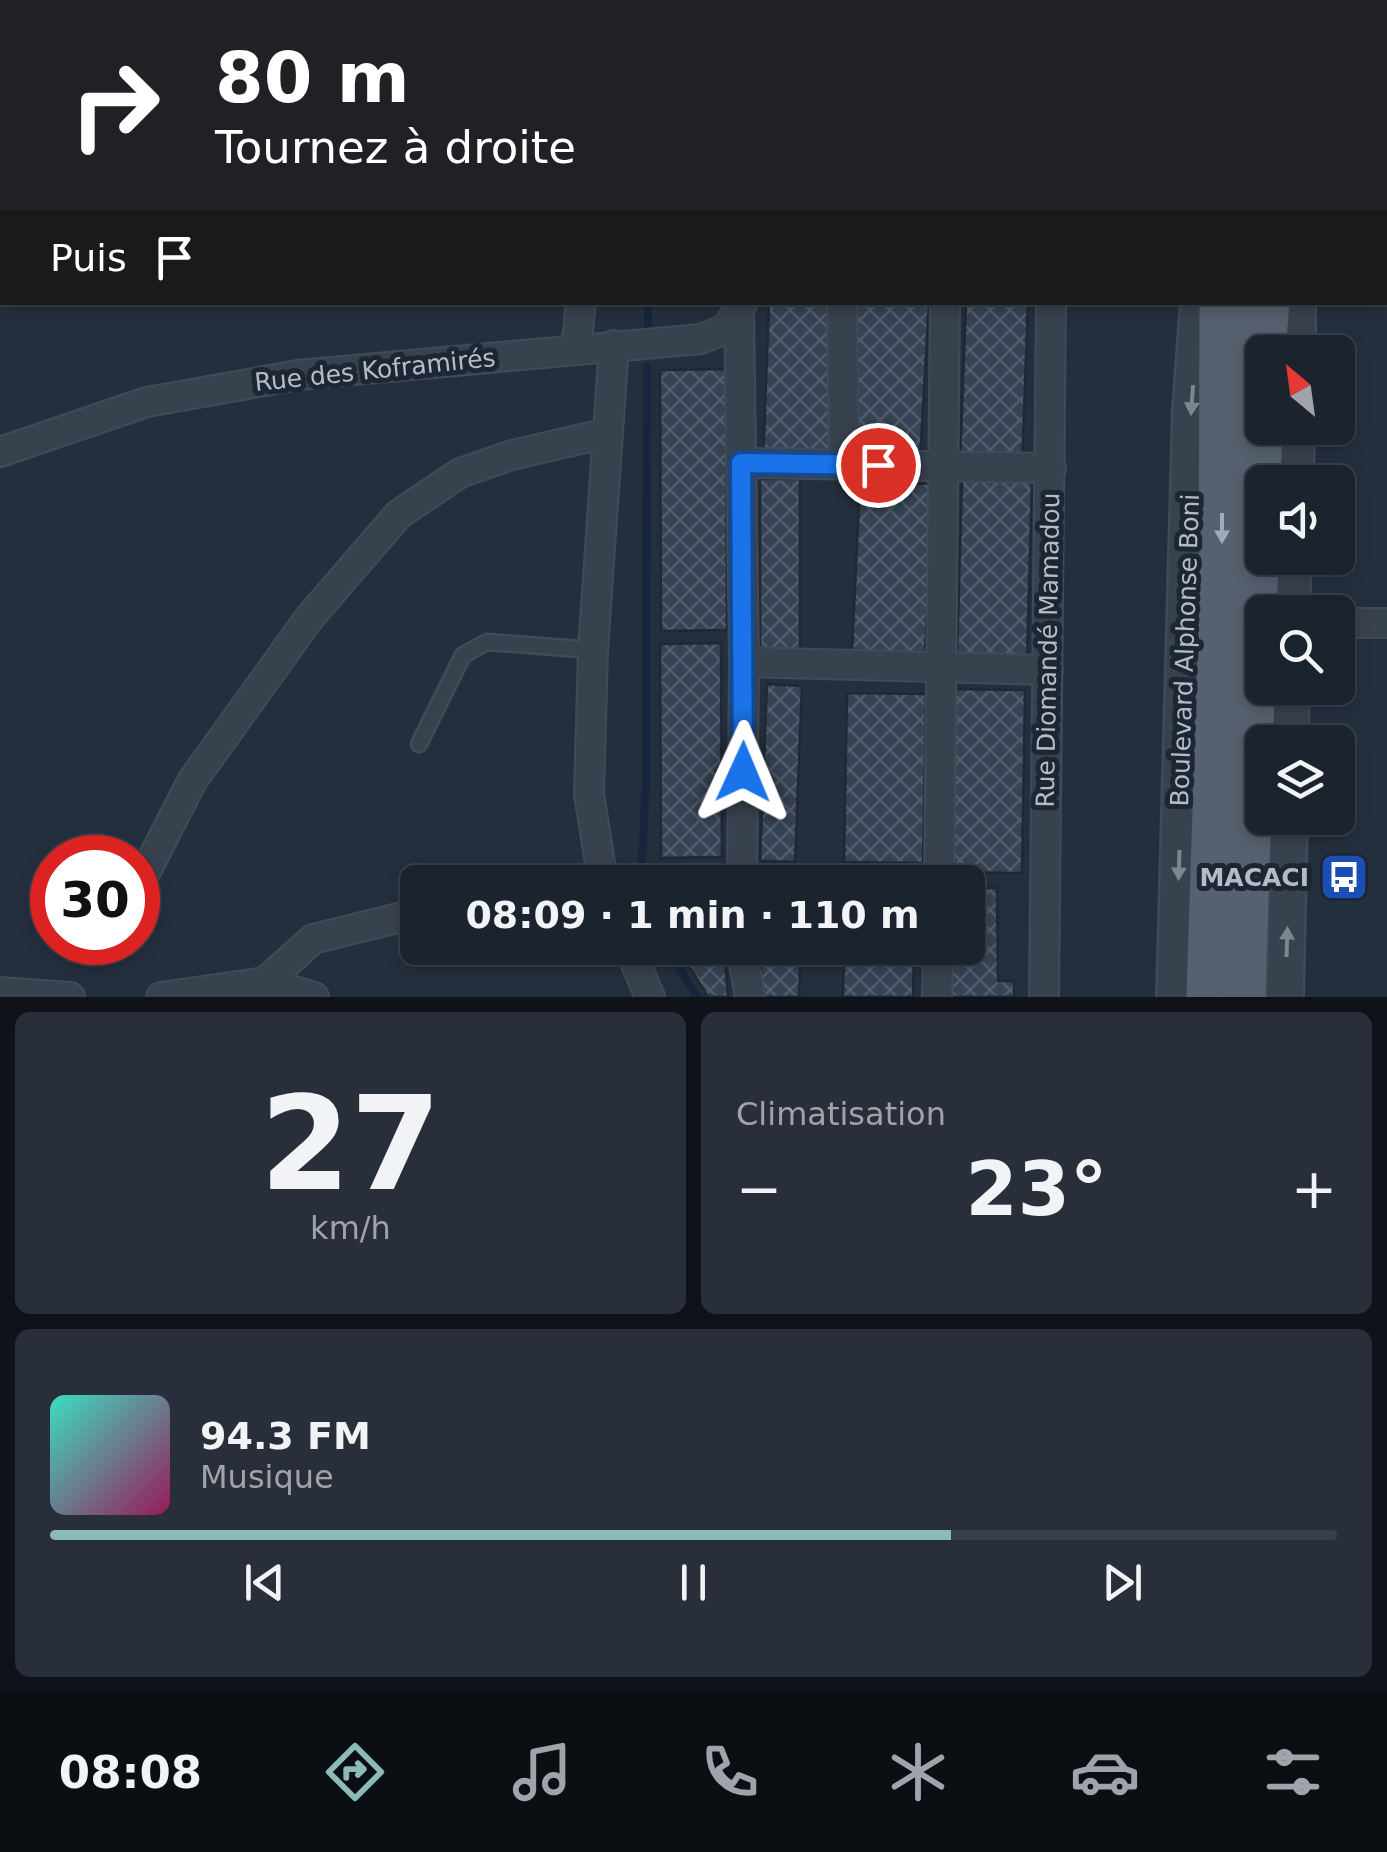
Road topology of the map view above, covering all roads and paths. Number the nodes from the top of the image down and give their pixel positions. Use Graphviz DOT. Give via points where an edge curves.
graph roads {
  1 [pos="581,305"];
  2 [pos="842,305"];
  3 [pos="945,305"];
  4 [pos="1051,305"];
  5 [pos="1199,305"];
  6 [pos="1222,305"];
  7 [pos="1267,305"];
  8 [pos="1297,305"];
  9 [pos="741,307"];
  10 [pos="1264,335"];
  11 [pos="1297,335"];
  12 [pos="614,344"];
  13 [pos="576,348"];
  14 [pos="607,433"];
  15 [pos="1260,445"];
  16 [pos="0,452"];
  17 [pos="741,463"];
  18 [pos="844,464"];
  19 [pos="945,466"];
  20 [pos="1051,468"];
  21 [pos="1387,622"];
  22 [pos="1355,623"];
  23 [pos="593,650"];
  24 [pos="744,662"];
  25 [pos="942,667"];
  26 [pos="1048,670"];
  27 [pos="1253,725"];
  28 [pos="419,744"];
  29 [pos="1245,785"];
  30 [pos="1247,835"];
  31 [pos="1249,835"];
  32 [pos="1253,835"];
  33 [pos="160,843"];
  34 [pos="601,865"];
  35 [pos="742,865"];
  36 [pos="938,865"];
  37 [pos="400,917"];
  38 [pos="636,965"];
  39 [pos="745,965"];
  40 [pos="938,965"];
  41 [pos="265,982"];
  42 [pos="0,992"];
  43 [pos="70,997"];
  44 [pos="161,997"];
  45 [pos="314,997"];
  46 [pos="650,997"];
  47 [pos="750,997"];
  48 [pos="937,997"];
  49 [pos="1044,997"];
  50 [pos="1175,997"];
  51 [pos="1210,997"];
  52 [pos="1243,997"];
  53 [pos="1286,997"];
  1 -- 13 [label="street"];
  2 -- 18 [label="street"];
  3 -- 19 [label="street"];
  4 -- 20 [label="street, Rue Diomandé Mamadou"];
  5 -- 50 [label="street, Boulevard Alphonse Boni, one-way"];
  6 -- 29 [label="main road, Boulevard Alphonse Boni, one-way" via="1222,620"];
  7 -- 10 [label="main road, Boulevard Alphonse Boni"];
  8 -- 11 [label="street"];
  9 -- 12 [label="street, Rue des Koframirés" via="726,329 701,338"];
  9 -- 17 [label="street"];
  12 -- 13 [label="street, Rue des Koframirés"];
  12 -- 14 [label="street"];
  13 -- 16 [label="street, Rue des Koframirés" via="298,375 184,395"];
  14 -- 23 [label="street"];
  14 -- 33 [label="street" via="460,473 399,514 310,617 192,780"];
  15 -- 27 [label="main road, Boulevard Alphonse Boni"];
  17 -- 18 [label="street"];
  17 -- 24 [label="street"];
  18 -- 19 [label="street"];
  19 -- 20 [label="street"];
  19 -- 25 [label="street"];
  20 -- 26 [label="street, Rue Diomandé Mamadou"];
  21 -- 22 [label="street"];
  23 -- 28 [label="lane" via="488,642 475,648 462,656"];
  23 -- 34 [label="street" via="589,794"];
  24 -- 25 [label="street"];
  24 -- 35 [label="street"];
  25 -- 26 [label="street"];
  25 -- 36 [label="street"];
  26 -- 49 [label="street, Rue Diomandé Mamadou"];
  30 -- 51 [label="main road, Boulevard Alphonse Boni"];
  31 -- 52 [label="main road, Boulevard Alphonse Boni"];
  53 -- 32 [label="street, Boulevard Alphonse Boni, one-way"];
  37 -- 41 [label="street" via="313,939"];
  38 -- 46 [label="street"];
  39 -- 47 [label="street"];
  40 -- 48 [label="street"];
  41 -- 44 [label="street"];
  41 -- 45 [label="street"];
  42 -- 43 [label="street"];
}
